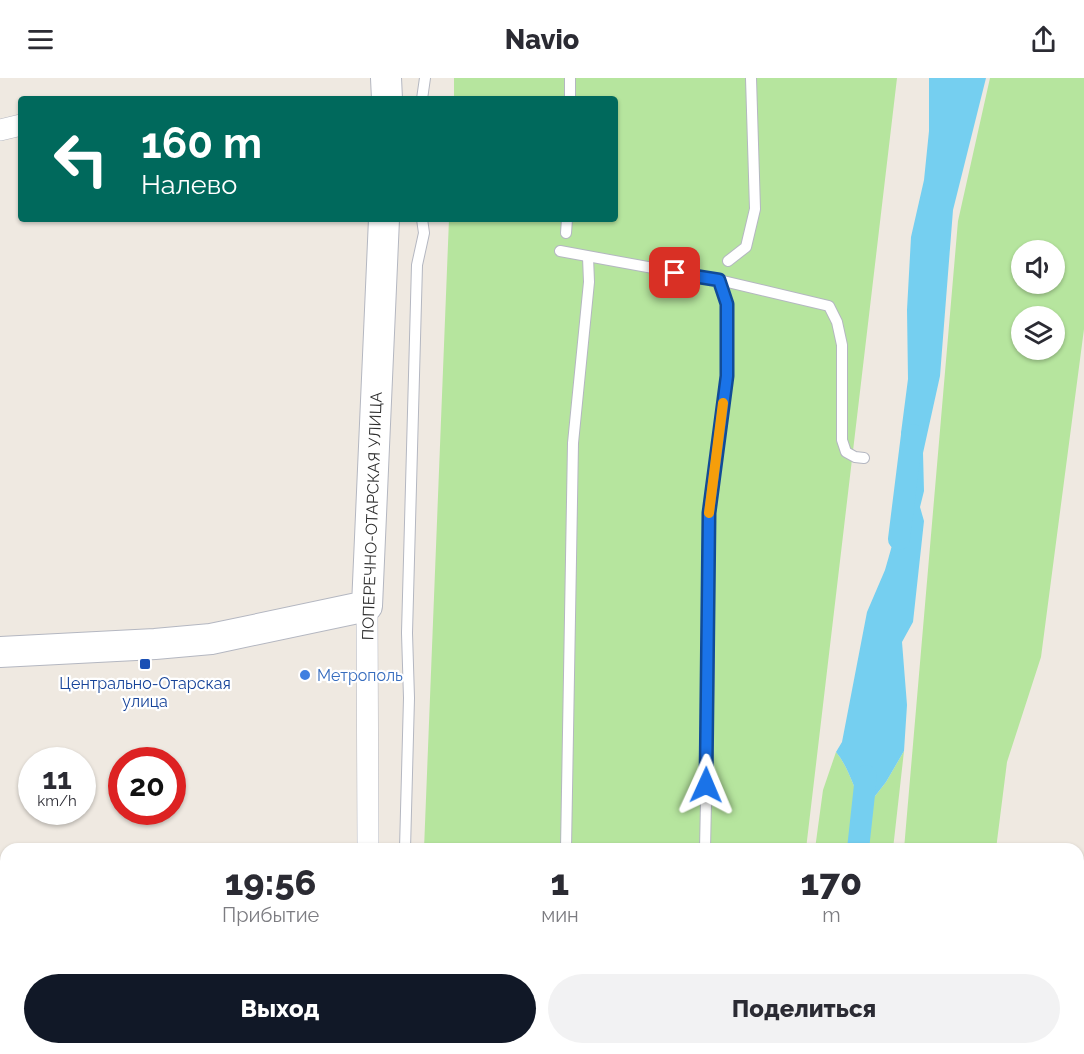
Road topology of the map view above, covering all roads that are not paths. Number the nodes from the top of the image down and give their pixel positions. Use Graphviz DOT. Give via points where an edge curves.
graph roads {
  1 [pos="387,78"];
  2 [pos="425,78"];
  3 [pos="570,78"];
  4 [pos="751,78"];
  5 [pos="387,96"];
  6 [pos="422,96"];
  7 [pos="570,96"];
  8 [pos="18,126"];
  9 [pos="0,130"];
  10 [pos="384,222"];
  11 [pos="422,222"];
  12 [pos="567,222"];
  13 [pos="566,233"];
  14 [pos="560,251"];
  15 [pos="588,257"];
  16 [pos="728,261"];
  17 [pos="719,280"];
  18 [pos="864,458"];
  19 [pos="367,606"];
  20 [pos="0,652"];
  21 [pos="368,843"];
  22 [pos="405,843"];
  23 [pos="566,843"];
  24 [pos="705,843"];
  1 -- 5 [label="street"];
  2 -- 6 [label="lane"];
  3 -- 7 [label="lane"];
  4 -- 16 [label="lane" via="755,209 746,247"];
  8 -- 9 [label="street"];
  10 -- 19 [label="street, ПОПЕРЕЧНО-ОТАРСКАЯ УЛИЦА"];
  11 -- 22 [label="lane" via="417,265 406,633 409,698"];
  12 -- 13 [label="lane"];
  14 -- 15 [label="lane"];
  15 -- 17 [label="lane"];
  15 -- 23 [label="lane" via="589,282 573,443"];
  17 -- 18 [label="lane" via="829,306 842,345 842,440 846,452"];
  17 -- 24 [label="lane" via="727,304 727,376 709,513"];
  19 -- 20 [label="street" via="211,639"];
  19 -- 21 [label="street, ПОПЕРЕЧНО-ОТАРСКАЯ УЛИЦА"];
}
